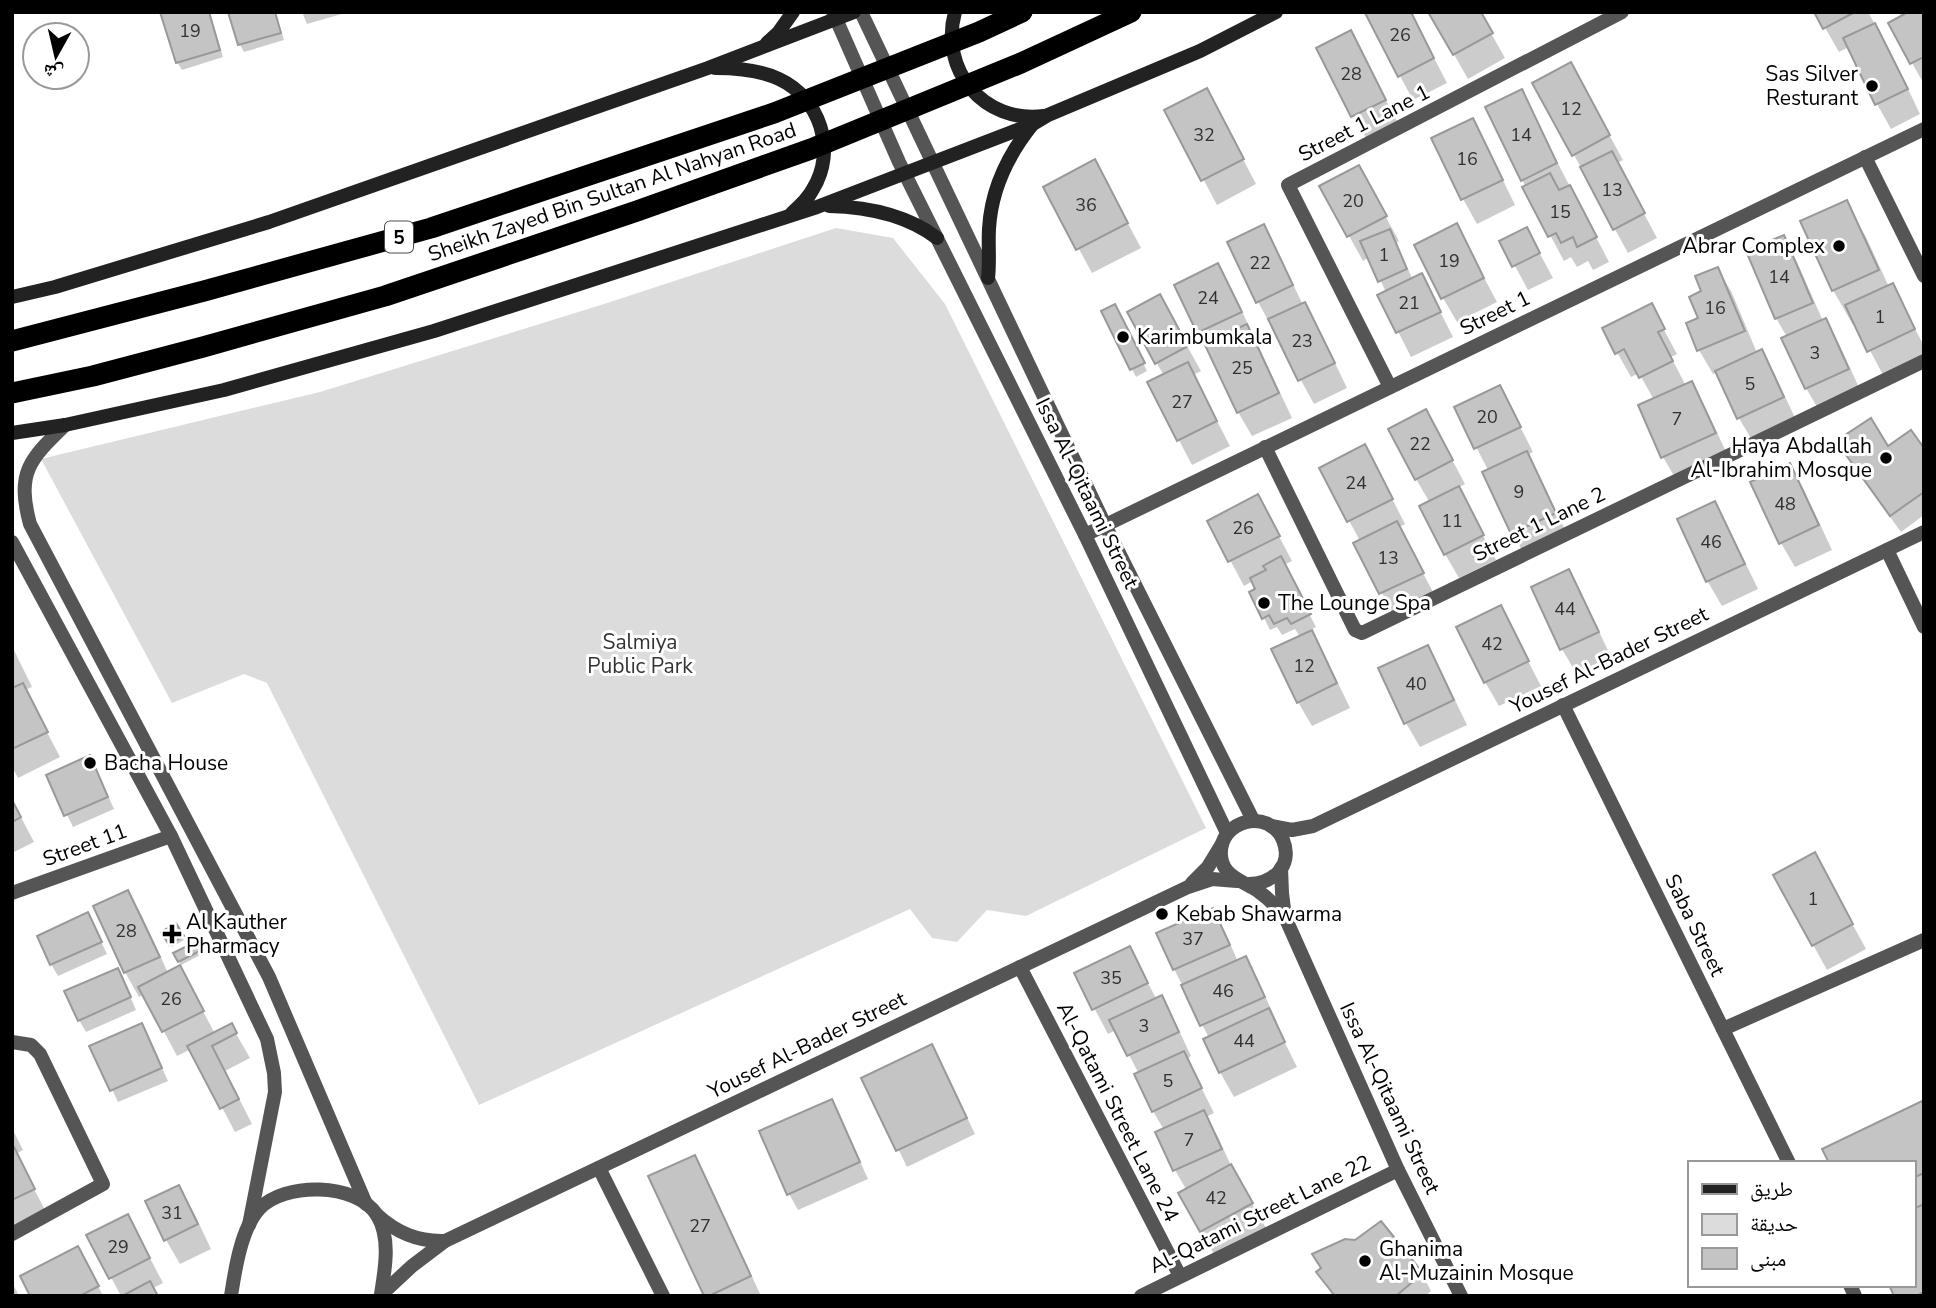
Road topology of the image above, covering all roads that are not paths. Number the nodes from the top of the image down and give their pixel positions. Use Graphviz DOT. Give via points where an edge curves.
graph roads {
  1 [pos="793,12"];
  2 [pos="854,12"];
  3 [pos="862,12"];
  4 [pos="955,12"];
  5 [pos="1022,12"];
  6 [pos="1131,12"];
  7 [pos="1276,12"];
  8 [pos="1622,12"];
  9 [pos="834,16"];
  10 [pos="758,49"];
  11 [pos="708,68"];
  12 [pos="1048,116"];
  13 [pos="1033,124"];
  14 [pos="1924,129"];
  15 [pos="1865,157"];
  16 [pos="930,158"];
  17 [pos="902,168"];
  18 [pos="812,203"];
  19 [pos="937,238"];
  20 [pos="1924,276"];
  21 [pos="988,278"];
  22 [pos="12,297"];
  23 [pos="14,339"];
  24 [pos="1924,361"];
  25 [pos="93,376"];
  26 [pos="1390,387"];
  27 [pos="12,393"];
  28 [pos="12,402"];
  29 [pos="65,425"];
  30 [pos="12,433"];
  31 [pos="1265,447"];
  32 [pos="18,487"];
  33 [pos="1105,525"];
  34 [pos="1924,532"];
  35 [pos="1085,535"];
  36 [pos="12,542"];
  37 [pos="1887,550"];
  38 [pos="1924,627"];
  39 [pos="1563,705"];
  40 [pos="1252,820"];
  41 [pos="1271,825"];
  42 [pos="1313,826"];
  43 [pos="171,836"];
  44 [pos="1225,838"];
  45 [pos="1283,864"];
  46 [pos="1242,882"];
  47 [pos="1188,887"];
  48 [pos="12,893"];
  49 [pos="1285,916"];
  50 [pos="1924,940"];
  51 [pos="1020,967"];
  52 [pos="1723,1029"];
  53 [pos="12,1042"];
  54 [pos="1788,1161"];
  55 [pos="599,1168"];
  56 [pos="1398,1170"];
  57 [pos="371,1209"];
  58 [pos="249,1225"];
  59 [pos="12,1234"];
  60 [pos="445,1241"];
  61 [pos="1180,1276"];
  62 [pos="381,1295"];
  63 [pos="231,1296"];
  64 [pos="663,1296"];
  65 [pos="1141,1296"];
  66 [pos="1461,1296"];
  1 -- 10 [label="main road" via="778,33"];
  2 -- 9 [label="main road"];
  3 -- 16 [label="street, Issa Al-Qitaami Street"];
  4 -- 12 [label="main road" via="951,46 971,89 1000,110"];
  5 -- 23 [label="highway, Sheikh Zayed Bin Sultan Al Nahyan Road / 5" via="774,113 444,224"];
  6 -- 25 [label="highway, Sheikh Zayed Bin Sultan Al Nahyan Road" via="1021,63 811,149 637,211 384,296"];
  7 -- 12 [label="main road" via="1200,51"];
  8 -- 26 [label="street, Street 1 Lane 1" via="1288,186"];
  9 -- 10 [label="main road"];
  9 -- 17 [label="street, Issa Al-Qitaami Street"];
  10 -- 11 [label="main road"];
  11 -- 18 [label="main road" via="768,75 791,86 810,104 821,127 825,152"];
  11 -- 22 [label="main road" via="268,222"];
  12 -- 13 [label="main road"];
  13 -- 16 [label="main road"];
  13 -- 21 [label="main road" via="1014,150 995,195"];
  14 -- 15 [label="street, Street 1"];
  15 -- 20 [label="street"];
  15 -- 26 [label="street, Street 1"];
  16 -- 17 [label="main road"];
  16 -- 21 [label="street, Issa Al-Qitaami Street"];
  17 -- 18 [label="main road"];
  17 -- 19 [label="street, Issa Al-Qitaami Street"];
  18 -- 19 [label="main road" via="880,212"];
  18 -- 29 [label="main road" via="788,217 434,331 224,390"];
  19 -- 35 [label="street, Issa Al-Qitaami Street"];
  21 -- 33 [label="street, Issa Al-Qitaami Street"];
  24 -- 31 [label="street, Street 1 Lane 2" via="1362,633 1355,630"];
  25 -- 27 [label="highway, Sheikh Zayed Bin Sultan Al Nahyan Road"];
  25 -- 28 [label="highway"];
  26 -- 31 [label="street, Street 1"];
  29 -- 30 [label="main road"];
  29 -- 32 [label="street" via="38,450"];
  31 -- 33 [label="street, Street 1"];
  32 -- 57 [label="street" via="37,538 269,977"];
  33 -- 35 [label="street, Street 1"];
  33 -- 40 [label="street, Issa Al-Qitaami Street"];
  34 -- 37 [label="street, Yousef Al-Bader Street"];
  35 -- 44 [label="street, Issa Al-Qitaami Street"];
  36 -- 43 [label="street"];
  37 -- 38 [label="street"];
  37 -- 39 [label="street, Yousef Al-Bader Street"];
  39 -- 42 [label="street, Yousef Al-Bader Street"];
  39 -- 52 [label="street, Saba Street"];
  40 -- 41 [label="street"];
  40 -- 44 [label="street"];
  41 -- 42 [label="street, Yousef Al-Bader Street" via="1292,830"];
  41 -- 45 [label="street" via="1283,841"];
  42 -- 45 [label="street, Yousef Al-Bader Street" via="1296,840"];
  43 -- 48 [label="street, Street 11"];
  43 -- 58 [label="street" via="272,1055 273,1108"];
  44 -- 46 [label="street" via="1223,864"];
  44 -- 47 [label="street, Yousef Al-Bader Street" via="1208,867"];
  45 -- 46 [label="street" via="1266,882"];
  45 -- 49 [label="street, Issa Al-Qitaami Street"];
  46 -- 47 [label="street, Yousef Al-Bader Street" via="1212,879"];
  46 -- 49 [label="street, Issa Al-Qitaami Street" via="1268,898"];
  47 -- 51 [label="street, Yousef Al-Bader Street"];
  49 -- 56 [label="street, Issa Al-Qitaami Street"];
  50 -- 52 [label="street"];
  51 -- 55 [label="street, Yousef Al-Bader Street"];
  51 -- 61 [label="street, Al-Qatami Street Lane 24"];
  52 -- 54 [label="street, Saba Street"];
  53 -- 59 [label="street" via="31,1045 40,1054 103,1184"];
  55 -- 60 [label="street, Yousef Al-Bader Street"];
  55 -- 64 [label="street"];
  56 -- 61 [label="street, Al-Qatami Street Lane 22"];
  56 -- 66 [label="street, Issa Al-Qitaami Street"];
  57 -- 58 [label="street" via="338,1192 303,1190 270,1201"];
  57 -- 60 [label="street" via="407,1236"];
  57 -- 62 [label="street" via="384,1235"];
  58 -- 63 [label="street"];
  60 -- 62 [label="street, Yousef Al-Bader Street"];
  61 -- 65 [label="street, Al-Qatami Street Lane 22"];
}
